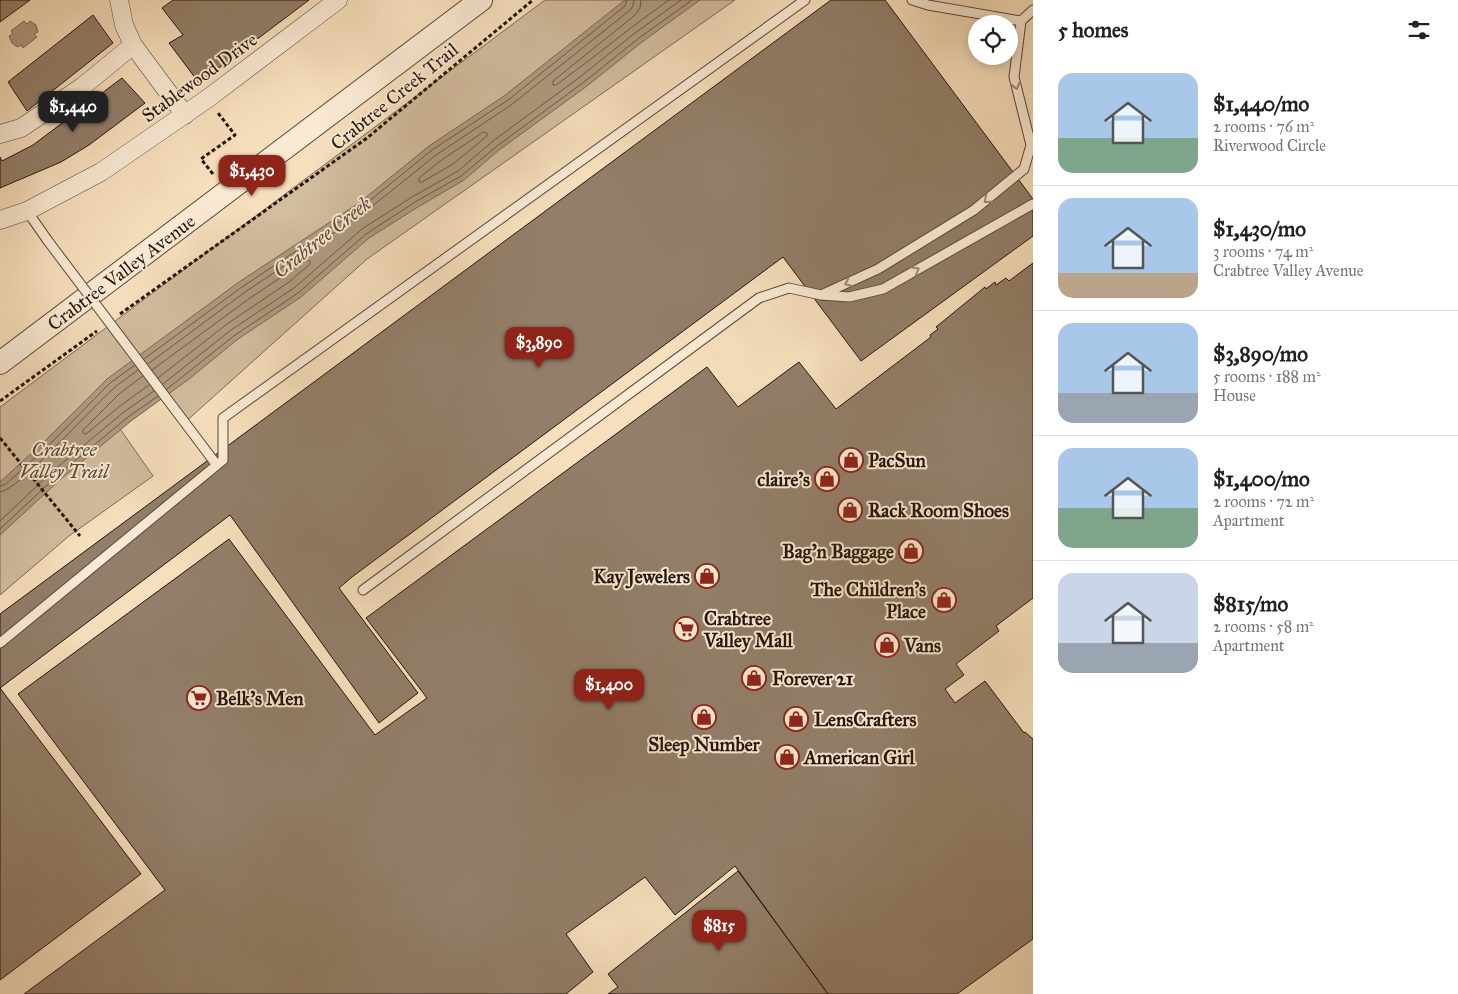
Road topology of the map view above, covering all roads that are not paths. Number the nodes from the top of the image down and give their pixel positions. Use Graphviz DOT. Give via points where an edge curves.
graph roads {
  1 [pos="119,0"];
  2 [pos="338,0"];
  3 [pos="481,0"];
  4 [pos="805,0"];
  5 [pos="912,0"];
  6 [pos="1033,10"];
  7 [pos="1021,20"];
  8 [pos="133,46"];
  9 [pos="185,115"];
  10 [pos="0,134"];
  11 [pos="1029,171"];
  12 [pos="1033,204"];
  13 [pos="27,211"];
  14 [pos="0,220"];
  15 [pos="821,295"];
  16 [pos="0,363"];
  17 [pos="213,460"];
  18 [pos="363,590"];
  19 [pos="0,643"];
  1 -- 8 [label="street"];
  2 -- 9 [label="street, Stablewood Drive"];
  3 -- 16 [label="street, Crabtree Valley Avenue"];
  4 -- 19 [label="lane" via="223,418 223,460"];
  5 -- 7 [label="lane"];
  6 -- 7 [label="lane"];
  7 -- 11 [label="lane, one-way" via="1014,77 1030,145"];
  8 -- 9 [label="street"];
  8 -- 10 [label="street" via="82,87 21,128"];
  9 -- 13 [label="street, Stablewood Drive" via="101,172"];
  11 -- 15 [label="lane, one-way" via="974,210 878,269"];
  15 -- 12 [label="lane, one-way" via="849,297 883,289"];
  13 -- 14 [label="street, Stablewood Drive"];
  13 -- 17 [label="lane, bridge"];
  15 -- 18 [label="lane" via="789,288 759,298"];
}
